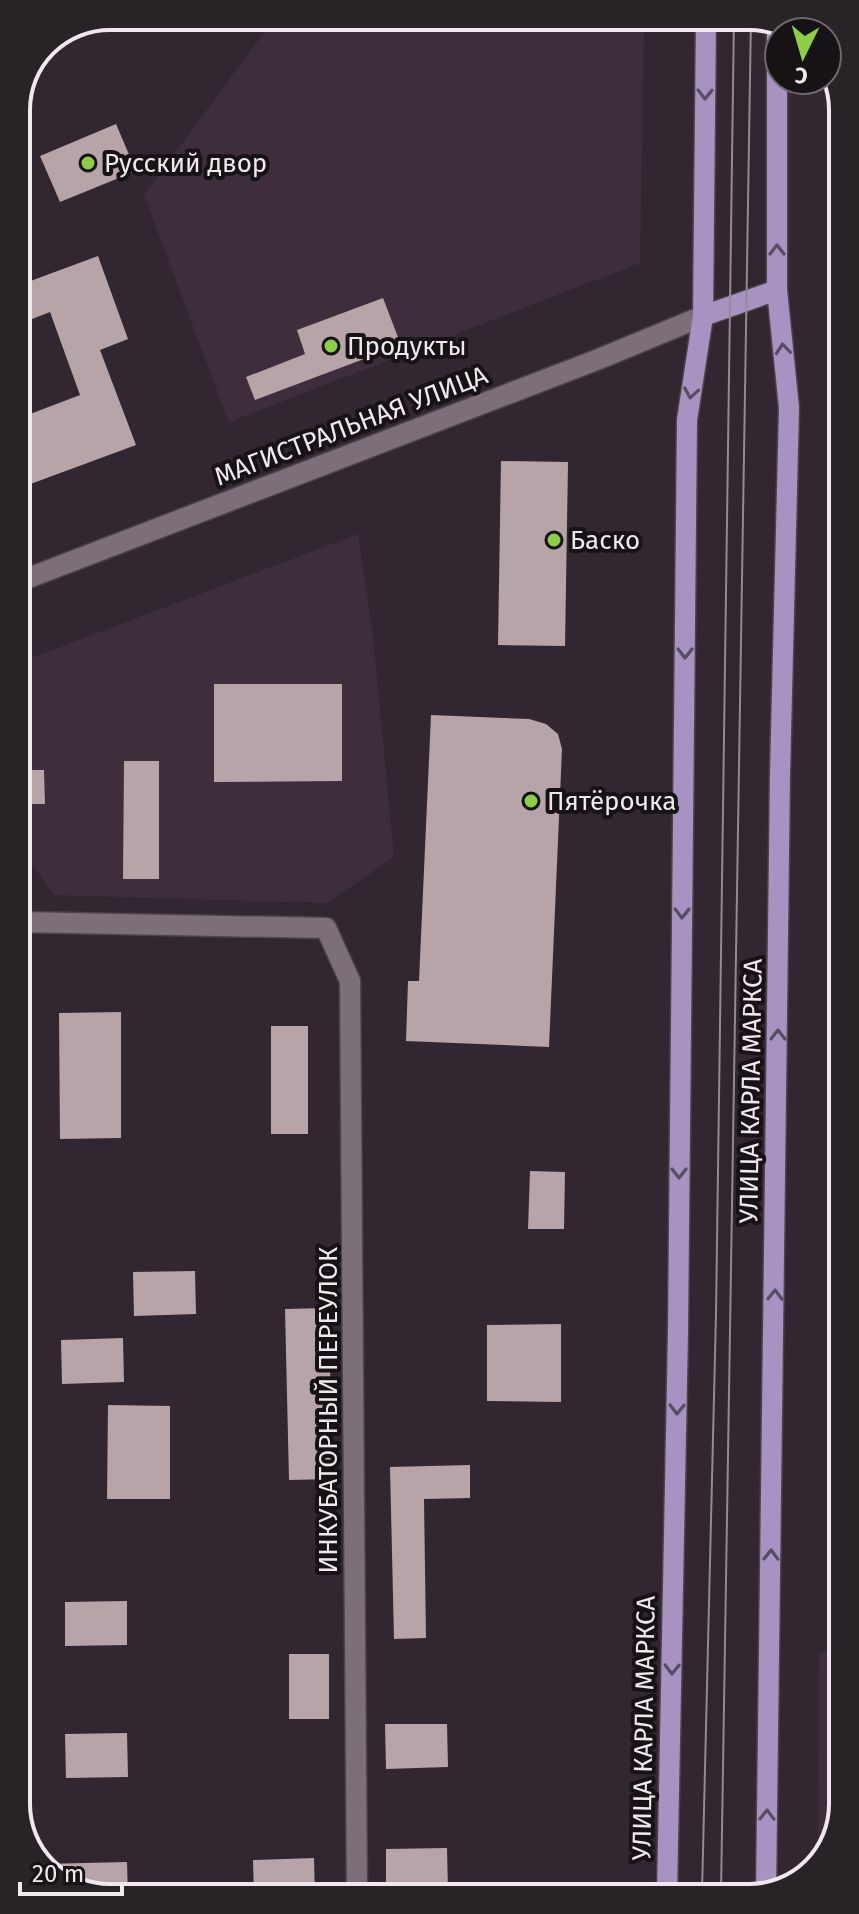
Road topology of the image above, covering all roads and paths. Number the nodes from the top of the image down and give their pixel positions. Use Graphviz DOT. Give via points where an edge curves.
graph roads {
  1 [pos="706,30"];
  2 [pos="777,96"];
  3 [pos="777,290"];
  4 [pos="703,316"];
  5 [pos="30,577"];
  6 [pos="30,922"];
  7 [pos="766,1882"];
  8 [pos="357,1884"];
  9 [pos="667,1884"];
  1 -- 4 [label="main road, one-way"];
  3 -- 2 [label="main road, one-way"];
  3 -- 4 [label="main road, МАГИСТРАЛЬНАЯ УЛИЦА"];
  7 -- 3 [label="main road, УЛИЦА КАРЛА МАРКСА, one-way" via="789,408"];
  4 -- 5 [label="street, МАГИСТРАЛЬНАЯ УЛИЦА"];
  4 -- 9 [label="main road, УЛИЦА КАРЛА МАРКСА, one-way" via="687,420"];
  6 -- 8 [label="street, ИНКУБАТОРНЫЙ ПЕРЕУЛОК" via="326,928 350,981"];
}
